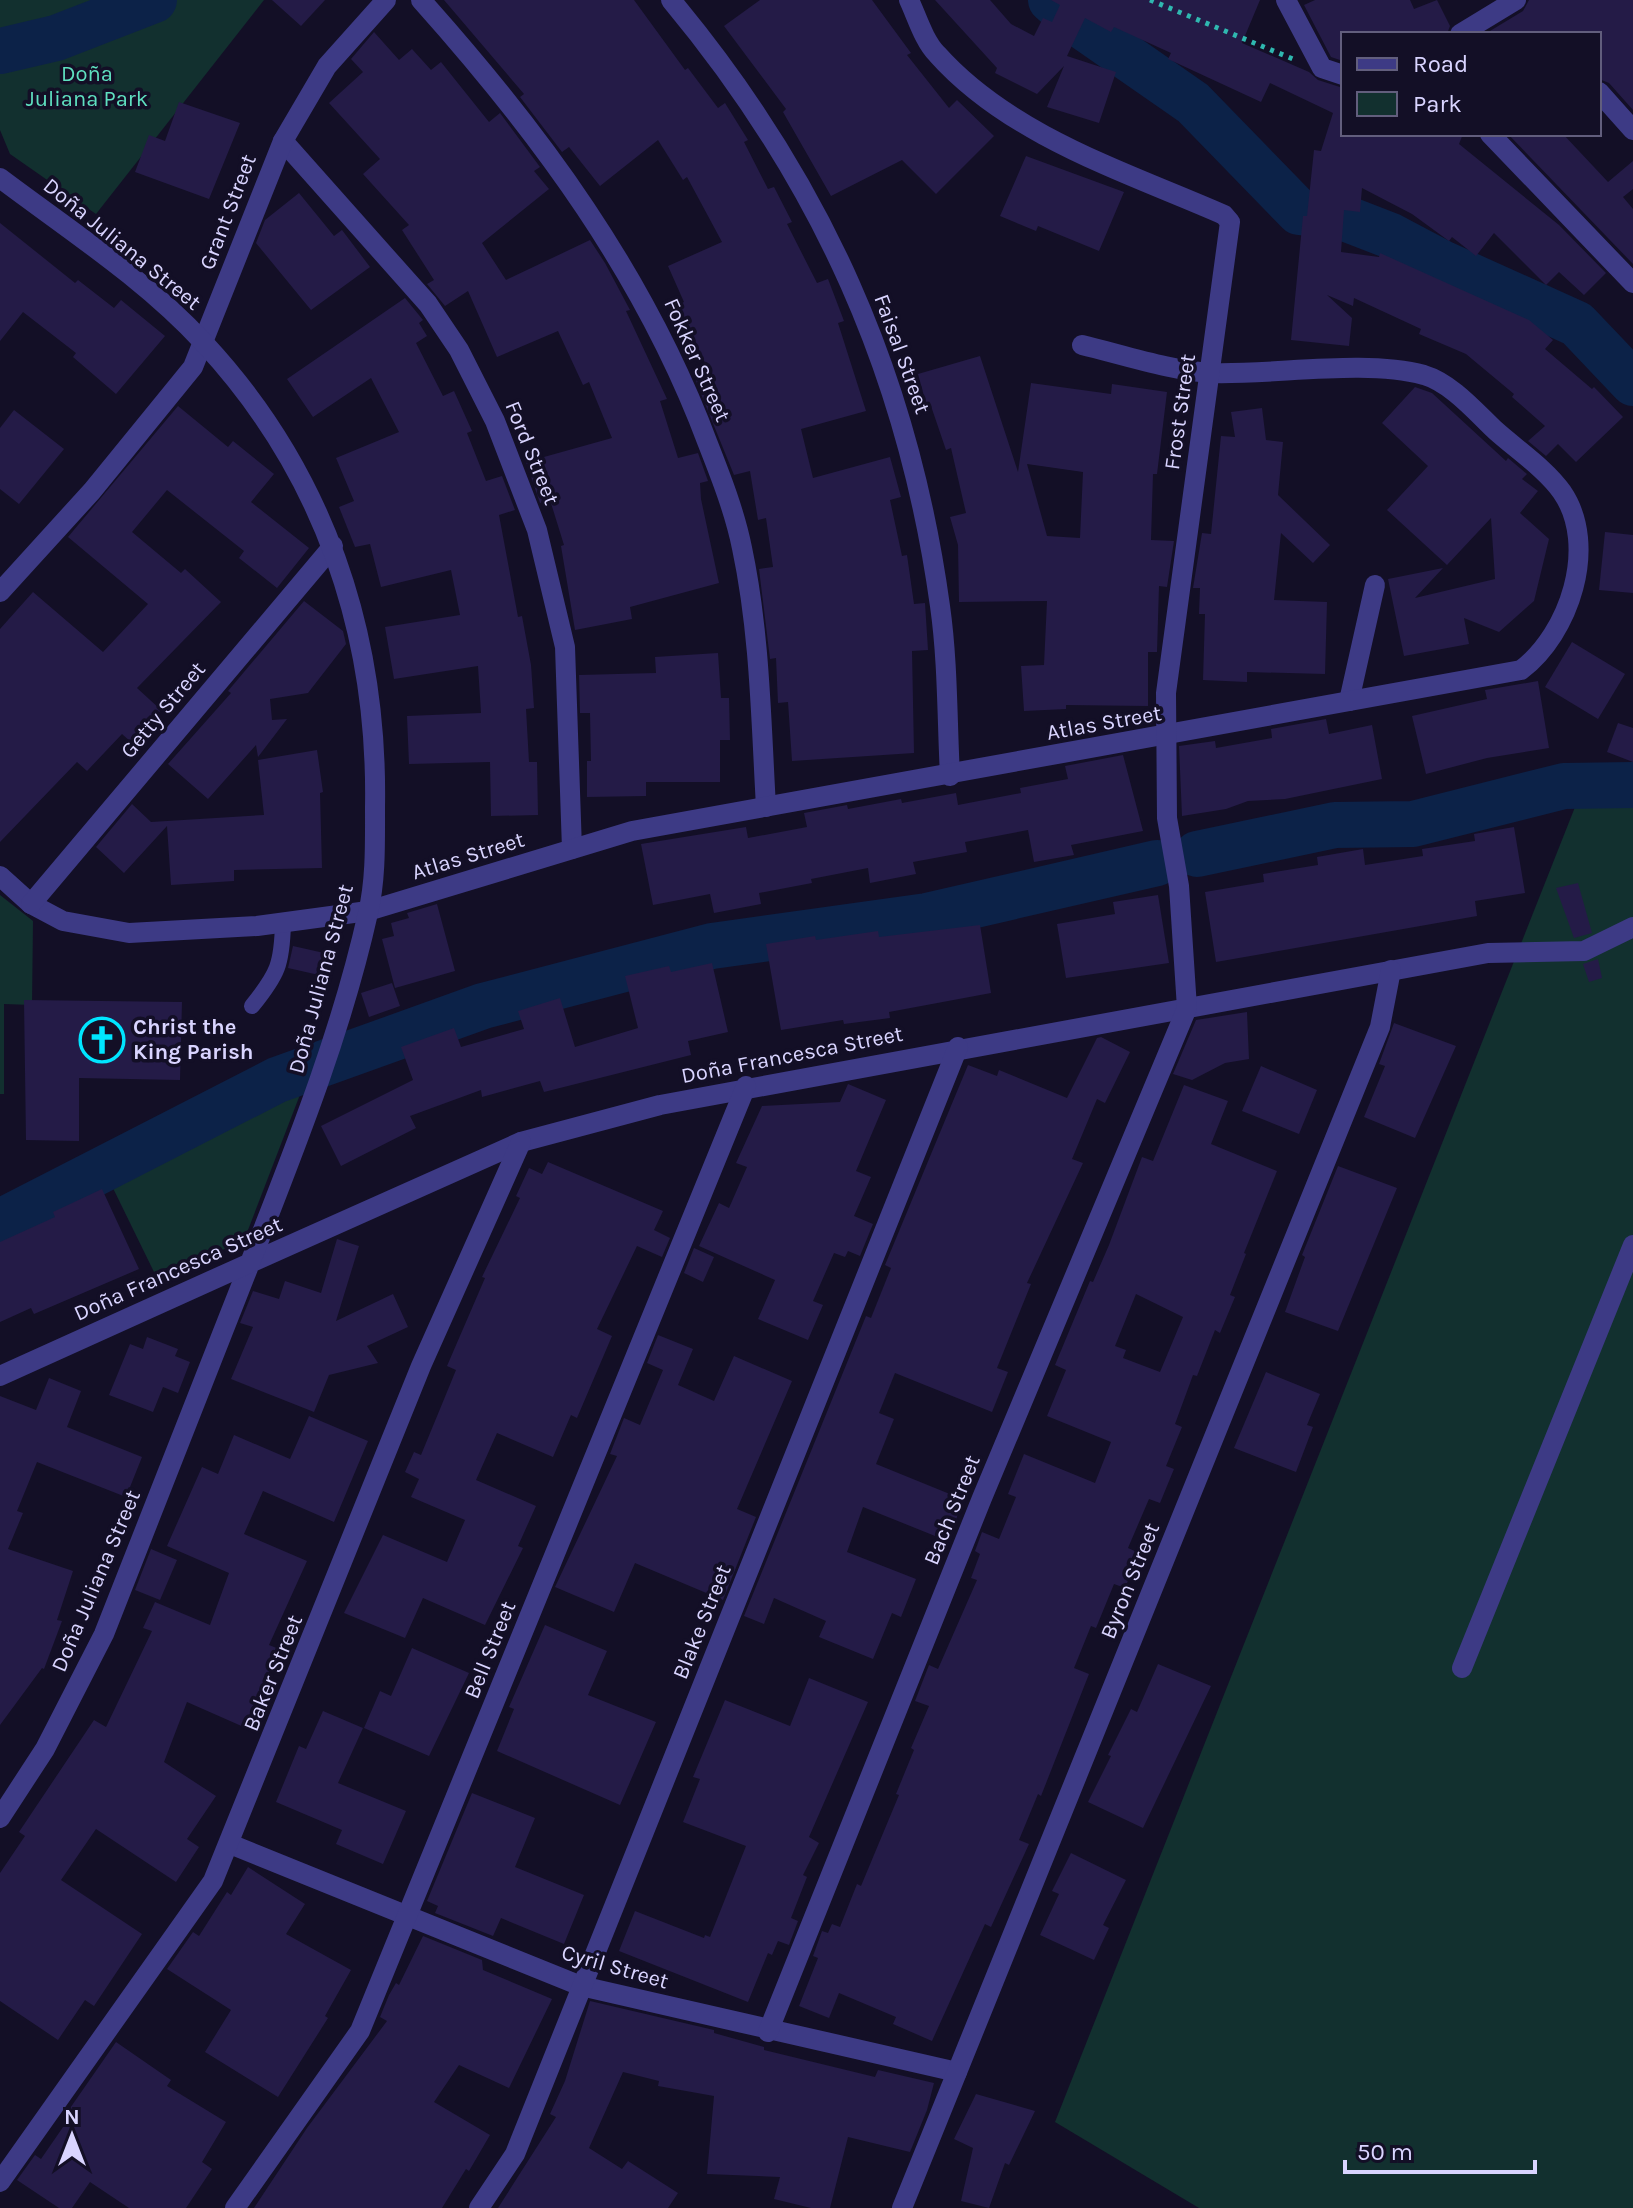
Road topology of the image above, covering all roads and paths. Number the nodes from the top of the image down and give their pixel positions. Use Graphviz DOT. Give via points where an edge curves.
graph roads {
  1 [pos="386,0"];
  2 [pos="421,0"];
  3 [pos="671,0"];
  4 [pos="909,0"];
  5 [pos="1150,0"];
  6 [pos="1516,0"];
  7 [pos="1293,2"];
  8 [pos="1463,32"];
  9 [pos="1287,57"];
  10 [pos="1341,74"];
  11 [pos="1601,94"];
  12 [pos="1633,130"];
  13 [pos="1492,136"];
  14 [pos="283,141"];
  15 [pos="0,178"];
  16 [pos="1633,283"];
  17 [pos="204,343"];
  18 [pos="1082,345"];
  19 [pos="1209,374"];
  20 [pos="333,546"];
  21 [pos="1375,585"];
  22 [pos="0,592"];
  23 [pos="1349,701"];
  24 [pos="1164,736"];
  25 [pos="950,776"];
  26 [pos="766,807"];
  27 [pos="572,849"];
  28 [pos="0,876"];
  29 [pos="31,904"];
  30 [pos="368,911"];
  31 [pos="283,923"];
  32 [pos="1633,927"];
  33 [pos="1391,970"];
  34 [pos="252,1006"];
  35 [pos="1187,1008"];
  36 [pos="958,1047"];
  37 [pos="746,1086"];
  38 [pos="521,1142"];
  39 [pos="1633,1245"];
  40 [pos="250,1263"];
  41 [pos="0,1376"];
  42 [pos="1462,1668"];
  43 [pos="0,1818"];
  44 [pos="230,1844"];
  45 [pos="408,1915"];
  46 [pos="581,1986"];
  47 [pos="768,2032"];
  48 [pos="957,2072"];
  49 [pos="0,2182"];
  50 [pos="235,2208"];
  51 [pos="479,2208"];
  52 [pos="902,2208"];
  1 -- 14 [label="street, Grant Street" via="327,66"];
  2 -- 26 [label="street, Fokker Street" via="549,151 650,310 685,382 742,546 759,662"];
  3 -- 25 [label="street, Faisal Street" via="741,86 781,151 855,294 898,402 940,609"];
  4 -- 19 [label="street, Frost Street" via="935,52 977,91 1044,135 1230,222"];
  5 -- 9 [label="path"];
  6 -- 8 [label="street"];
  7 -- 10 [label="street" via="1322,68"];
  11 -- 12 [label="street"];
  13 -- 16 [label="street"];
  14 -- 17 [label="street, Grant Street"];
  14 -- 27 [label="street, Ford Street" via="428,304 459,350 495,421 537,530 565,647"];
  15 -- 17 [label="street, Doña Juliana Street" via="121,269"];
  17 -- 20 [label="street, Doña Juliana Street" via="296,467"];
  17 -- 22 [label="street, Grant Street" via="185,380"];
  18 -- 19 [label="street, Atlas Street"];
  19 -- 23 [label="street, Atlas Street" via="1395,370 1427,376 1453,391 1562,491 1576,523 1574,582 1555,634 1539,656 1521,670"];
  19 -- 24 [label="street, Frost Street"];
  20 -- 29 [label="street, Getty Street"];
  20 -- 30 [label="street, Doña Juliana Street" via="368,673 374,721 375,829"];
  21 -- 23 [label="street"];
  23 -- 24 [label="street, Atlas Street"];
  24 -- 25 [label="street, Atlas Street"];
  24 -- 35 [label="street, Frost Street"];
  25 -- 26 [label="street, Atlas Street"];
  26 -- 27 [label="street, Atlas Street" via="632,831"];
  27 -- 30 [label="street, Atlas Street"];
  28 -- 29 [label="street, Atlas Street"];
  29 -- 31 [label="street, Atlas Street" via="63,921 129,933"];
  30 -- 31 [label="street, Atlas Street"];
  30 -- 40 [label="street, Doña Juliana Street" via="323,1074"];
  31 -- 34 [label="lane" via="283,960"];
  32 -- 33 [label="street, Doña Francesca Street" via="1584,951 1488,953"];
  33 -- 35 [label="street, Doña Francesca Street"];
  33 -- 48 [label="street, Byron Street" via="1380,1027"];
  35 -- 36 [label="street, Doña Francesca Street"];
  35 -- 47 [label="street, Bach Street" via="982,1498"];
  36 -- 37 [label="street, Doña Francesca Street"];
  36 -- 46 [label="street, Blake Street"];
  37 -- 38 [label="street, Doña Francesca Street"];
  37 -- 45 [label="street, Bell Street"];
  38 -- 40 [label="street, Doña Francesca Street"];
  38 -- 44 [label="street, Baker Street" via="421,1366"];
  39 -- 42 [label="street"];
  40 -- 41 [label="street, Doña Francesca Street"];
  40 -- 43 [label="street, Doña Juliana Street" via="104,1634 45,1749"];
  44 -- 45 [label="street, Cyril Street"];
  44 -- 49 [label="street, Baker Street" via="213,1881"];
  45 -- 46 [label="street, Cyril Street"];
  45 -- 50 [label="street, Bell Street" via="360,2031"];
  46 -- 47 [label="street, Cyril Street"];
  46 -- 51 [label="street, Blake Street" via="515,2154"];
  47 -- 48 [label="street, Cyril Street"];
  48 -- 52 [label="street, Byron Street"];
}
